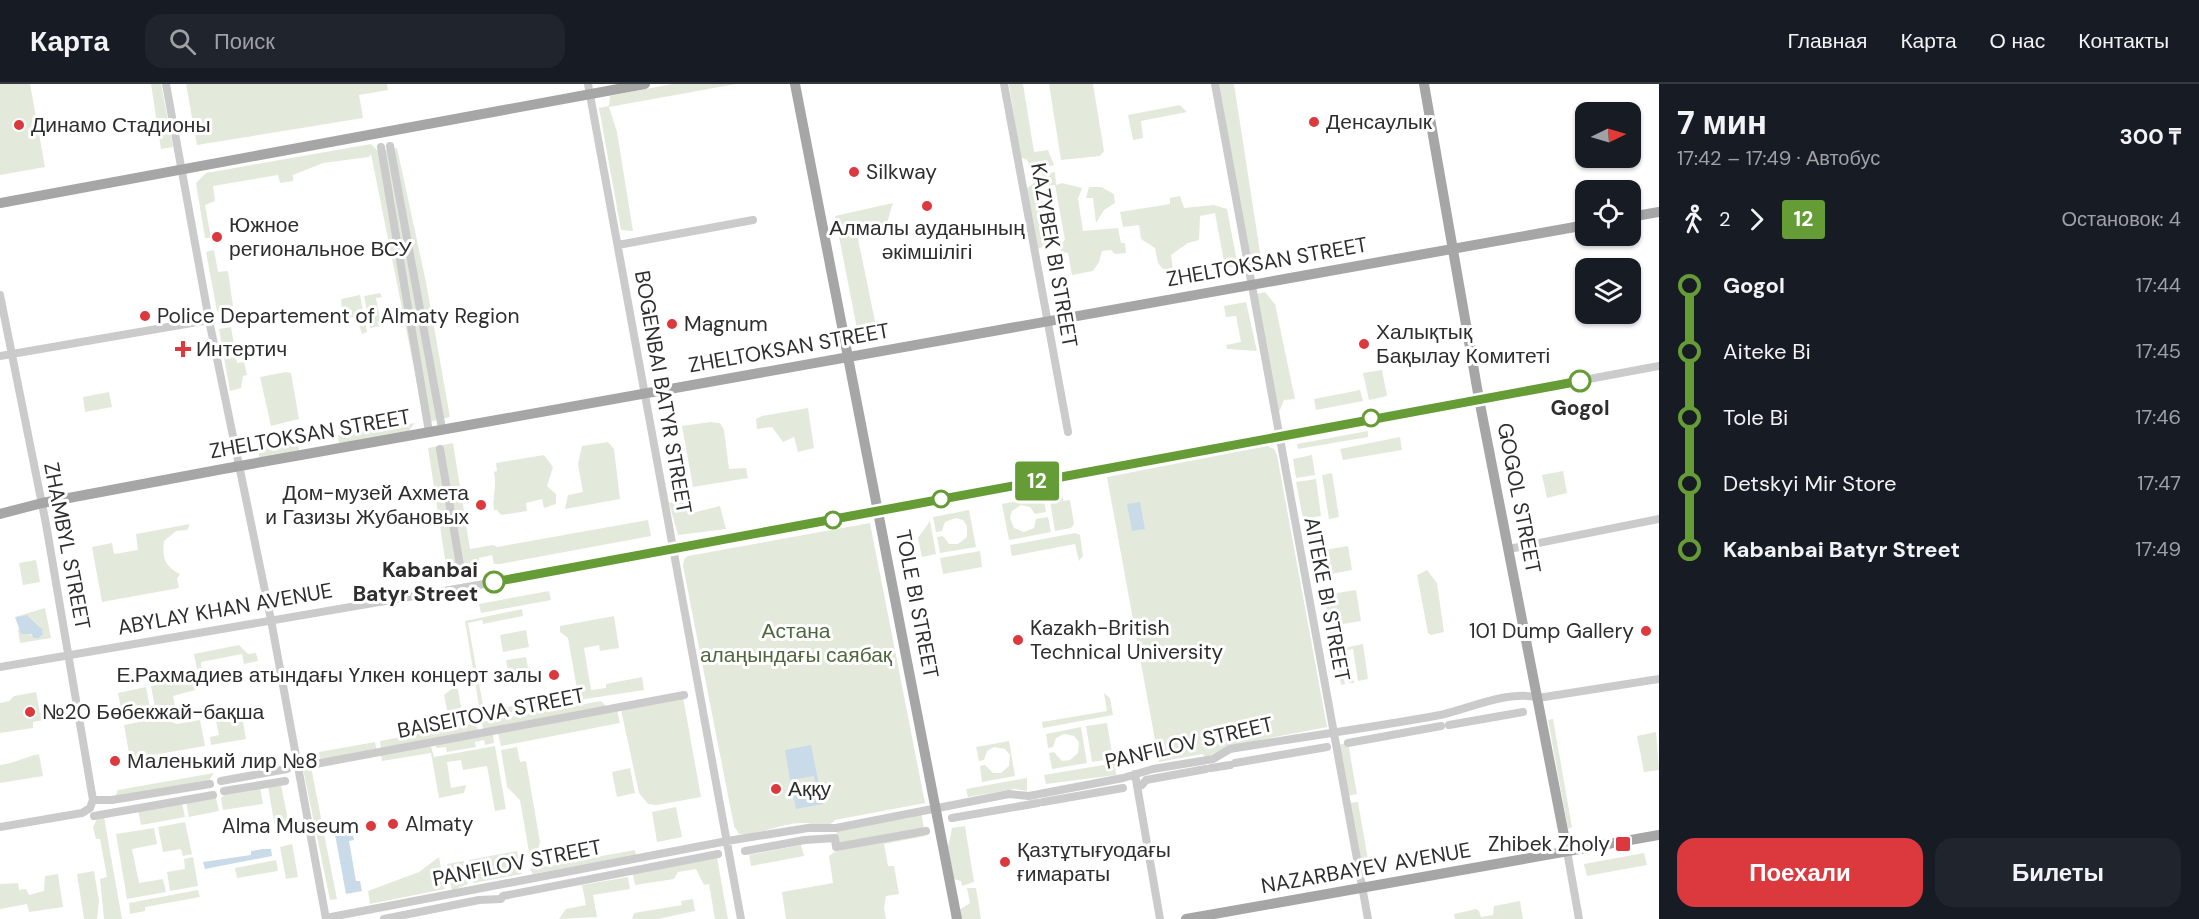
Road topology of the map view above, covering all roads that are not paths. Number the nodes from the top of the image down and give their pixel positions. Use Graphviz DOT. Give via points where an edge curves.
graph roads {
  1 [pos="166,84"];
  2 [pos="645,84"];
  3 [pos="795,84"];
  4 [pos="1004,84"];
  5 [pos="1215,84"];
  6 [pos="1424,84"];
  7 [pos="589,89"];
  8 [pos="182,170"];
  9 [pos="0,203"];
  10 [pos="1659,212"];
  11 [pos="1641,215"];
  12 [pos="753,220"];
  13 [pos="1575,227"];
  14 [pos="618,245"];
  15 [pos="1453,249"];
  16 [pos="1251,285"];
  17 [pos="0,295"];
  18 [pos="209,320"];
  19 [pos="1048,321"];
  20 [pos="11,354"];
  21 [pos="0,356"];
  22 [pos="848,357"];
  23 [pos="1659,366"];
  24 [pos="645,394"];
  25 [pos="1479,399"];
  26 [pos="441,423"];
  27 [pos="428,426"];
  28 [pos="1068,432"];
  29 [pos="1278,435"];
  30 [pos="440,449"];
  31 [pos="240,467"];
  32 [pos="42,502"];
  33 [pos="879,511"];
  34 [pos="0,514"];
  35 [pos="1659,519"];
  36 [pos="674,549"];
  37 [pos="1509,549"];
  38 [pos="461,571"];
  39 [pos="271,620"];
  40 [pos="69,654"];
  41 [pos="0,667"];
  42 [pos="1659,679"];
  43 [pos="684,695"];
  44 [pos="1542,698"];
  45 [pos="1523,712"];
  46 [pos="1334,732"];
  47 [pos="1348,743"];
  48 [pos="1328,747"];
  49 [pos="304,766"];
  50 [pos="287,769"];
  51 [pos="1135,774"];
  52 [pos="221,781"];
  53 [pos="285,781"];
  54 [pos="210,784"];
  55 [pos="1142,785"];
  56 [pos="1123,788"];
  57 [pos="224,791"];
  58 [pos="213,795"];
  59 [pos="93,803"];
  60 [pos="936,808"];
  61 [pos="94,816"];
  62 [pos="952,818"];
  63 [pos="0,827"];
  64 [pos="926,831"];
  65 [pos="1659,835"];
  66 [pos="727,841"];
  67 [pos="745,851"];
  68 [pos="1567,851"];
  69 [pos="718,854"];
  70 [pos="1363,889"];
  71 [pos="326,918"];
  72 [pos="384,919"];
  73 [pos="741,919"];
  74 [pos="957,919"];
  75 [pos="1160,919"];
  76 [pos="1186,919"];
  77 [pos="1368,919"];
  78 [pos="1579,919"];
  1 -- 8 [label="street"];
  2 -- 7 [label="main road"];
  3 -- 22 [label="main road, TOLE BI STREET"];
  4 -- 19 [label="street, KAZYBEK BI STREET"];
  5 -- 16 [label="street"];
  6 -- 15 [label="main road, GOGOL STREET"];
  7 -- 8 [label="main road"];
  7 -- 14 [label="street, BOGENBAI BATYR STREET"];
  8 -- 9 [label="main road"];
  8 -- 18 [label="street"];
  10 -- 11 [label="main road"];
  12 -- 14 [label="street"];
  13 -- 15 [label="main road, ZHELTOKSAN STREET"];
  14 -- 24 [label="street, BOGENBAI BATYR STREET"];
  15 -- 16 [label="main road, ZHELTOKSAN STREET"];
  15 -- 25 [label="main road, GOGOL STREET"];
  16 -- 19 [label="main road, ZHELTOKSAN STREET"];
  16 -- 29 [label="street, AITEKE BI STREET"];
  17 -- 20 [label="street, ZHAMBYL STREET"];
  18 -- 20 [label="street"];
  18 -- 31 [label="street"];
  19 -- 22 [label="main road, ZHELTOKSAN STREET"];
  19 -- 28 [label="street, KAZYBEK BI STREET"];
  20 -- 21 [label="street"];
  20 -- 32 [label="street, ZHAMBYL STREET"];
  22 -- 24 [label="main road, ZHELTOKSAN STREET"];
  22 -- 33 [label="main road, TOLE BI STREET"];
  23 -- 25 [label="street, ABYLAY KHAN AVENUE"];
  24 -- 31 [label="main road, ZHELTOKSAN STREET"];
  24 -- 36 [label="street, BOGENBAI BATYR STREET"];
  25 -- 29 [label="street, ABYLAY KHAN AVENUE"];
  25 -- 37 [label="main road, GOGOL STREET"];
  26 -- 27 [label="street" via="385,147"];
  29 -- 33 [label="street, ABYLAY KHAN AVENUE"];
  29 -- 46 [label="street, AITEKE BI STREET"];
  30 -- 38 [label="street"];
  31 -- 32 [label="main road, ZHELTOKSAN STREET"];
  31 -- 39 [label="street"];
  32 -- 34 [label="main road, ZHELTOKSAN STREET"];
  32 -- 40 [label="street, ZHAMBYL STREET"];
  33 -- 36 [label="street, ABYLAY KHAN AVENUE"];
  33 -- 60 [label="main road, TOLE BI STREET"];
  35 -- 37 [label="street"];
  36 -- 39 [label="street, ABYLAY KHAN AVENUE"];
  36 -- 66 [label="street, BOGENBAI BATYR STREET"];
  37 -- 44 [label="main road, GOGOL STREET"];
  39 -- 40 [label="street, ABYLAY KHAN AVENUE"];
  39 -- 71 [label="street"];
  40 -- 41 [label="street, ABYLAY KHAN AVENUE"];
  40 -- 59 [label="street, ZHAMBYL STREET"];
  42 -- 44 [label="street, PANFILOV STREET"];
  43 -- 49 [label="street, BAISEITOVA STREET"];
  44 -- 46 [label="street, PANFILOV STREET" via="1524,696 1440,715"];
  44 -- 68 [label="main road, GOGOL STREET"];
  45 -- 47 [label="street"];
  46 -- 51 [label="street, PANFILOV STREET" via="1230,749 1213,759"];
  46 -- 70 [label="street, AITEKE BI STREET"];
  48 -- 55 [label="street, PANFILOV STREET" via="1146,780"];
  50 -- 52 [label="street"];
  51 -- 60 [label="street, PANFILOV STREET" via="1029,796 1008,794"];
  51 -- 75 [label="street"];
  52 -- 54 [label="street"];
  52 -- 57 [label="street"];
  53 -- 57 [label="street"];
  54 -- 58 [label="street"];
  54 -- 59 [label="street"];
  56 -- 62 [label="street, PANFILOV STREET"];
  57 -- 58 [label="street"];
  58 -- 61 [label="street"];
  59 -- 63 [label="street" via="82,813"];
  60 -- 66 [label="street, PANFILOV STREET" via="836,828 808,828"];
  60 -- 74 [label="main road, TOLE BI STREET"];
  64 -- 67 [label="street" via="836,847 835,838"];
  65 -- 68 [label="main road, NAZARBAYEV AVENUE"];
  66 -- 71 [label="street, PANFILOV STREET"];
  66 -- 73 [label="street, BOGENBAI BATYR STREET"];
  68 -- 70 [label="main road, NAZARBAYEV AVENUE"];
  68 -- 78 [label="street, GOGOL STREET"];
  69 -- 72 [label="street, PANFILOV STREET"];
  70 -- 76 [label="main road, NAZARBAYEV AVENUE"];
  70 -- 77 [label="street, AITEKE BI STREET"];
}
